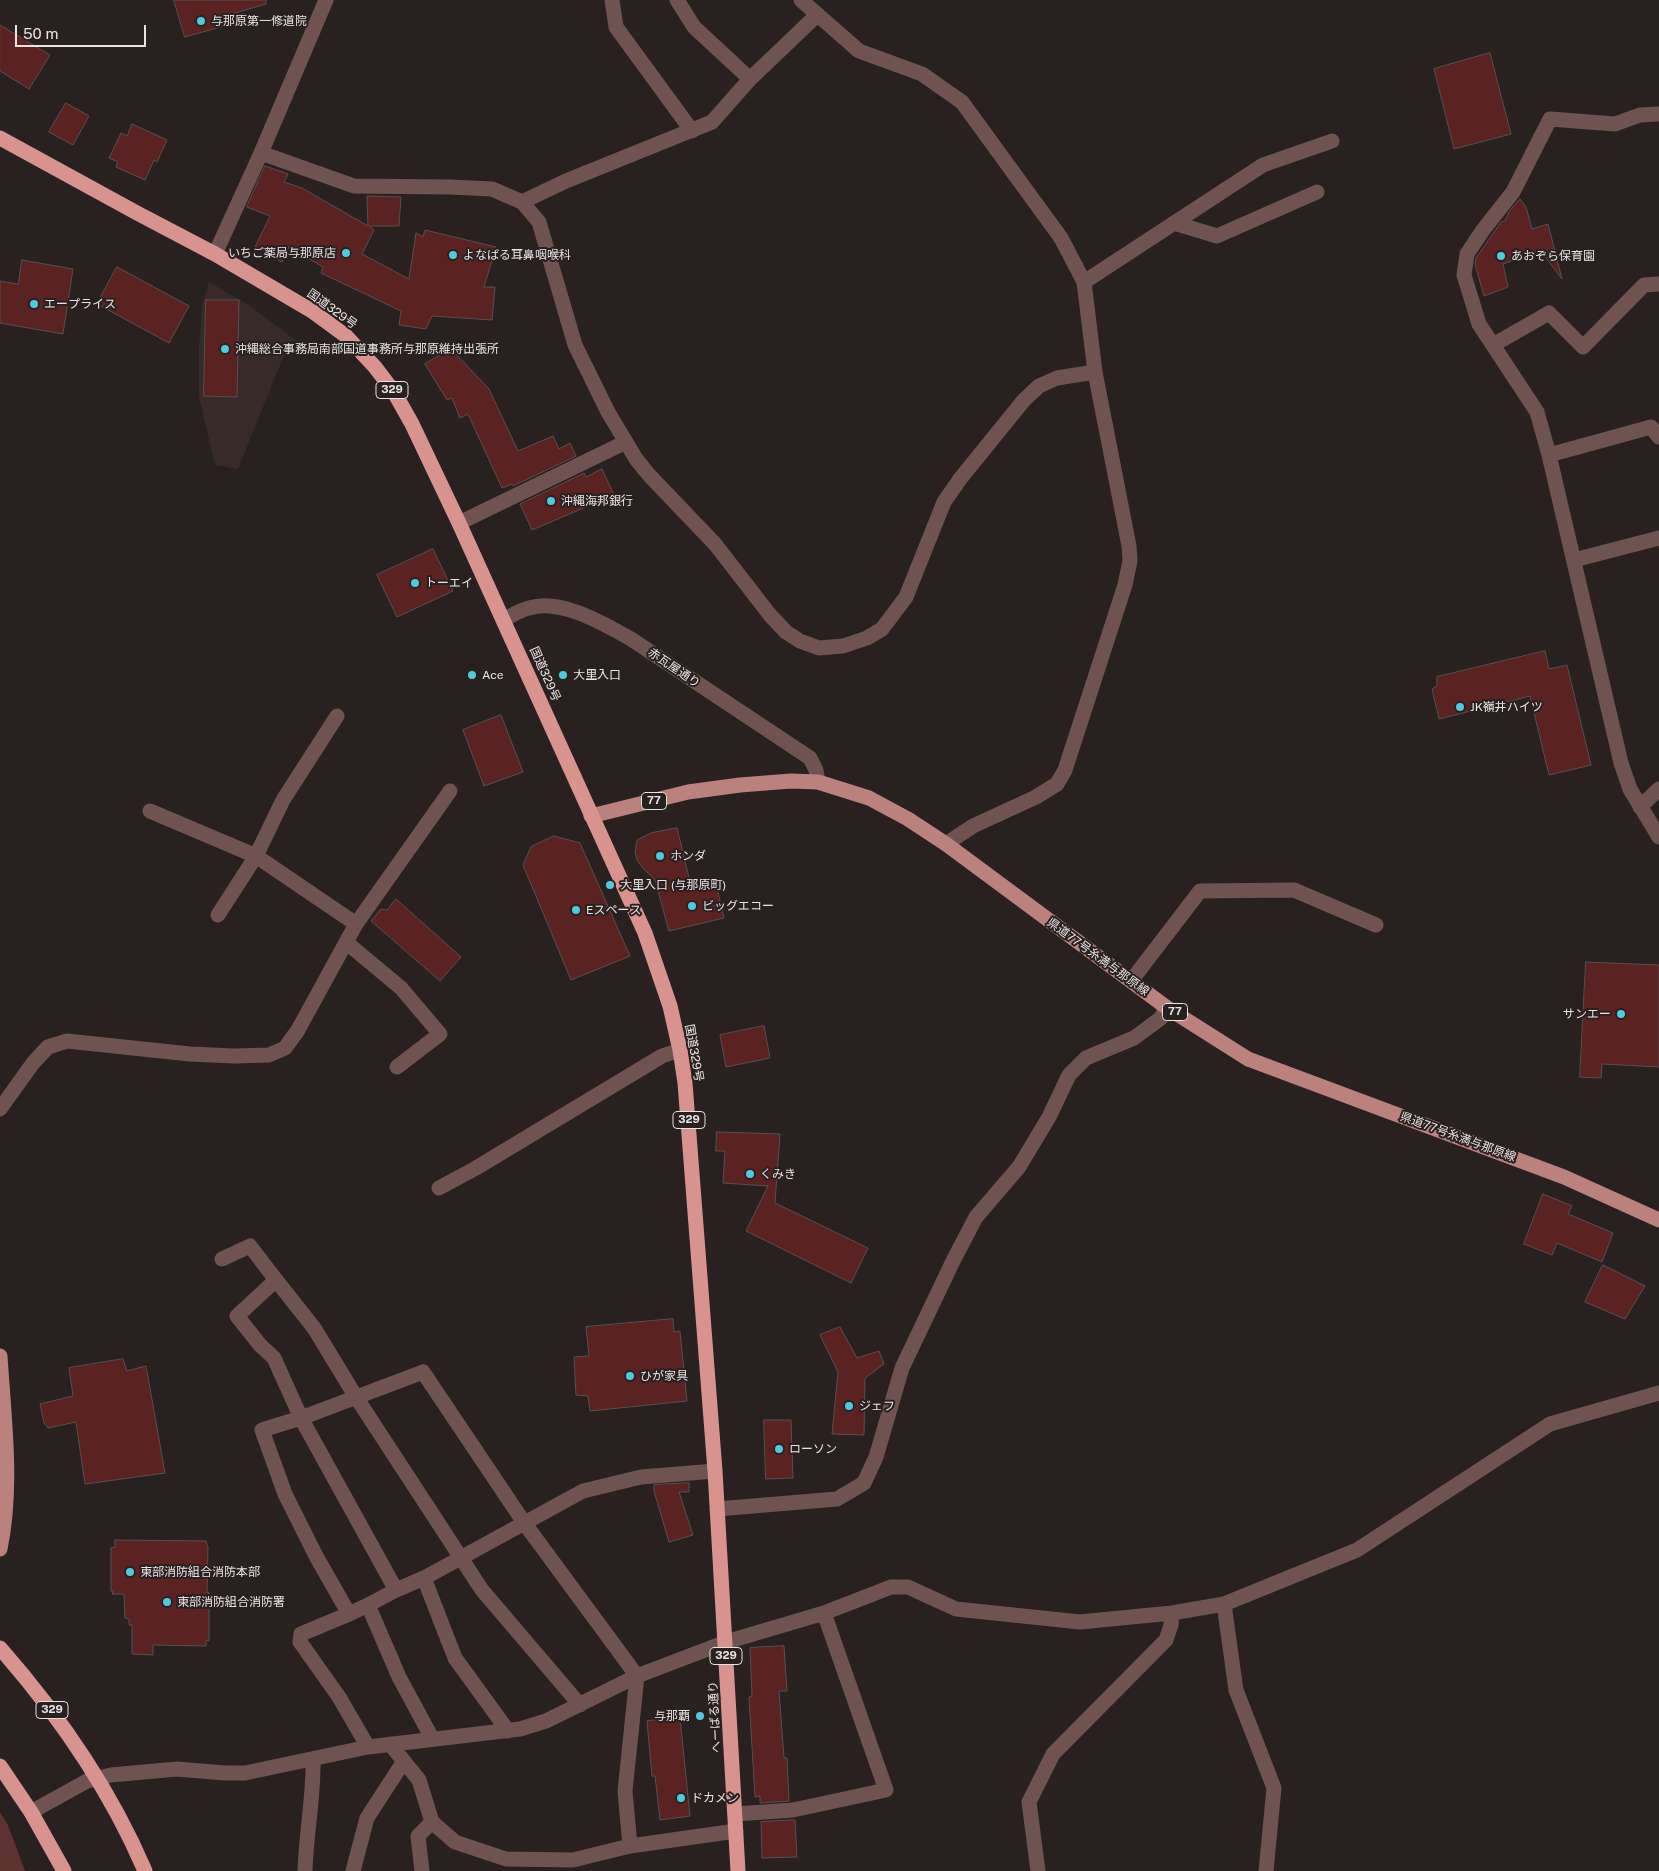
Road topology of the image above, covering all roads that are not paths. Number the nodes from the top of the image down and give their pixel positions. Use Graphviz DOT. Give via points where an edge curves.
graph roads {
  1 [pos="326,0"];
  2 [pos="612,0"];
  3 [pos="677,0"];
  4 [pos="801,0"];
  5 [pos="817,15"];
  6 [pos="750,79"];
  7 [pos="1659,114"];
  8 [pos="692,131"];
  9 [pos="0,138"];
  10 [pos="1332,141"];
  11 [pos="261,153"];
  12 [pos="1317,192"];
  13 [pos="522,202"];
  14 [pos="1174,223"];
  15 [pos="215,254"];
  16 [pos="1084,282"];
  17 [pos="1659,284"];
  18 [pos="1494,345"];
  19 [pos="1095,372"];
  20 [pos="1659,437"];
  21 [pos="626,442"];
  22 [pos="1549,455"];
  23 [pos="459,523"];
  24 [pos="1659,538"];
  25 [pos="1574,560"];
  26 [pos="504,619"];
  27 [pos="337,716"];
  28 [pos="818,782"];
  29 [pos="1659,789"];
  30 [pos="450,791"];
  31 [pos="1640,807"];
  32 [pos="150,810"];
  33 [pos="592,816"];
  34 [pos="1659,837"];
  35 [pos="946,844"];
  36 [pos="256,856"];
  37 [pos="218,916"];
  38 [pos="356,924"];
  39 [pos="1376,925"];
  40 [pos="347,943"];
  41 [pos="1131,981"];
  42 [pos="1166,1007"];
  43 [pos="680,1050"];
  44 [pos="397,1067"];
  45 [pos="0,1109"];
  46 [pos="439,1188"];
  47 [pos="1659,1220"];
  48 [pos="222,1259"];
  49 [pos="276,1280"];
  50 [pos="0,1356"];
  51 [pos="1659,1393"];
  52 [pos="356,1397"];
  53 [pos="302,1418"];
  54 [pos="712,1441"];
  55 [pos="714,1471"];
  56 [pos="717,1509"];
  57 [pos="525,1524"];
  58 [pos="0,1549"];
  59 [pos="460,1558"];
  60 [pos="424,1578"];
  61 [pos="396,1590"];
  62 [pos="1224,1604"];
  63 [pos="368,1605"];
  64 [pos="1172,1612"];
  65 [pos="824,1613"];
  66 [pos="349,1614"];
  67 [pos="726,1642"];
  68 [pos="0,1648"];
  69 [pos="637,1676"];
  70 [pos="580,1705"];
  71 [pos="508,1731"];
  72 [pos="432,1738"];
  73 [pos="390,1744"];
  74 [pos="368,1747"];
  75 [pos="313,1759"];
  76 [pos="404,1760"];
  77 [pos="0,1766"];
  78 [pos="96,1778"];
  79 [pos="31,1812"];
  80 [pos="735,1814"];
  81 [pos="432,1822"];
  82 [pos="736,1831"];
  83 [pos="630,1846"];
  84 [pos="503,1865"];
  85 [pos="575,1865"];
  86 [pos="64,1871"];
  87 [pos="145,1871"];
  88 [pos="305,1871"];
  89 [pos="353,1871"];
  90 [pos="422,1871"];
  91 [pos="738,1871"];
  92 [pos="1038,1871"];
  93 [pos="1266,1871"];
  1 -- 11 [label="street"];
  2 -- 8 [label="street" via="616,27"];
  3 -- 6 [label="street" via="694,27"];
  4 -- 5 [label="street"];
  5 -- 6 [label="street"];
  5 -- 16 [label="street" via="860,52 922,74 962,102 1061,238"];
  6 -- 8 [label="street" via="712,122"];
  7 -- 18 [label="street" via="1640,115 1615,124 1550,119 1513,192 1467,254 1464,275 1470,299 1479,324"];
  8 -- 13 [label="street"];
  9 -- 15 [label="highway, 国道329号 / 329"];
  10 -- 14 [label="street" via="1263,164"];
  11 -- 13 [label="street" via="354,186 492,190"];
  11 -- 15 [label="street"];
  12 -- 14 [label="street" via="1217,236"];
  13 -- 21 [label="street" via="539,222 575,345"];
  14 -- 16 [label="street"];
  15 -- 23 [label="highway, 国道329号 / 329" via="312,311 346,336 375,367 412,424"];
  16 -- 19 [label="street"];
  17 -- 18 [label="street" via="1644,285 1583,347 1549,313"];
  18 -- 22 [label="street" via="1537,412"];
  19 -- 21 [label="street" via="1058,378 1039,386 1024,400 944,502 906,597 891,618 882,629 867,638 843,646 819,648 786,632 715,544 649,475"];
  19 -- 35 [label="street" via="1129,546 1130,561 1119,603 1065,770 1057,784 973,826"];
  20 -- 22 [label="street" via="1651,427"];
  21 -- 23 [label="street"];
  22 -- 25 [label="street"];
  23 -- 26 [label="highway, 国道329号 / 329"];
  24 -- 25 [label="street"];
  25 -- 31 [label="street" via="1621,763"];
  26 -- 28 [label="street, 赤瓦屋通り" via="529,608 543,606 600,622 810,758"];
  26 -- 33 [label="highway, 国道329号 / 329"];
  27 -- 36 [label="street" via="283,800"];
  28 -- 33 [label="main road, 県道77号糸満与那原線 / 77" via="740,784 688,792"];
  28 -- 35 [label="main road, 県道77号糸満与那原線 / 77" via="868,798"];
  29 -- 31 [label="street"];
  30 -- 38 [label="street"];
  31 -- 34 [label="street"];
  32 -- 36 [label="street"];
  33 -- 43 [label="highway, 国道329号 / 329" via="645,933 670,1006"];
  35 -- 41 [label="main road, 県道77号糸満与那原線 / 77"];
  36 -- 37 [label="street"];
  36 -- 38 [label="street"];
  38 -- 40 [label="street"];
  39 -- 41 [label="street" via="1294,890 1200,892"];
  40 -- 44 [label="street" via="401,988 440,1034"];
  40 -- 45 [label="street" via="285,1048 270,1055 234,1056 67,1041 48,1047"];
  41 -- 42 [label="main road, 県道77号糸満与那原線 / 77"];
  42 -- 47 [label="main road, 県道77号糸満与那原線 / 77" via="1248,1059 1564,1177"];
  42 -- 56 [label="street" via="1161,1018 1134,1038 1086,1058 1069,1076 1019,1167 976,1217 902,1368 876,1457 864,1482 837,1499"];
  43 -- 46 [label="street" via="662,1056"];
  43 -- 54 [label="highway, 国道329号 / 329" via="690,1136"];
  48 -- 49 [label="street" via="250,1246"];
  49 -- 52 [label="street" via="314,1328"];
  49 -- 53 [label="street" via="237,1316 274,1358"];
  50 -- 58 [label="main road" via="6,1460"];
  51 -- 62 [label="street" via="1550,1424 1357,1550"];
  52 -- 53 [label="street"];
  52 -- 57 [label="street" via="424,1372"];
  52 -- 59 [label="street"];
  53 -- 61 [label="street"];
  53 -- 66 [label="street" via="262,1430 285,1494"];
  54 -- 55 [label="highway, へーばる通り / 329"];
  55 -- 56 [label="highway, へーばる通り / 329"];
  55 -- 57 [label="street" via="641,1477 583,1491"];
  56 -- 67 [label="highway, へーばる通り / 329"];
  57 -- 59 [label="street"];
  57 -- 69 [label="street"];
  59 -- 60 [label="street"];
  59 -- 70 [label="street" via="482,1590"];
  60 -- 61 [label="street"];
  60 -- 71 [label="street" via="455,1658"];
  61 -- 63 [label="street"];
  62 -- 64 [label="street"];
  62 -- 93 [label="street" via="1236,1690 1274,1788"];
  63 -- 66 [label="street"];
  63 -- 72 [label="street" via="398,1677"];
  64 -- 65 [label="street" via="1080,1622 956,1609 908,1587 891,1587"];
  64 -- 92 [label="street" via="1166,1640 1053,1754 1029,1802"];
  65 -- 67 [label="street"];
  65 -- 80 [label="street" via="886,1790 793,1810"];
  66 -- 74 [label="street" via="301,1634 300,1642 339,1697"];
  67 -- 69 [label="street"];
  67 -- 80 [label="highway, へーばる通り / 329"];
  68 -- 78 [label="highway, 329" via="60,1721"];
  69 -- 70 [label="street"];
  69 -- 83 [label="street" via="625,1791"];
  70 -- 71 [label="street" via="546,1721"];
  71 -- 72 [label="street"];
  72 -- 73 [label="street"];
  73 -- 74 [label="street"];
  73 -- 76 [label="street"];
  74 -- 75 [label="street"];
  75 -- 78 [label="street" via="245,1773 178,1769"];
  75 -- 88 [label="street"];
  76 -- 81 [label="street" via="419,1780"];
  76 -- 89 [label="street" via="367,1818"];
  77 -- 79 [label="highway"];
  78 -- 79 [label="street"];
  78 -- 87 [label="highway, 329"];
  79 -- 86 [label="highway"];
  80 -- 82 [label="highway, へーばる通り / 329"];
  81 -- 84 [label="street" via="455,1842"];
  81 -- 90 [label="street" via="418,1836"];
  82 -- 83 [label="street"];
  82 -- 91 [label="highway, へーばる通り / 329"];
  83 -- 85 [label="street"];
  84 -- 85 [label="street"];
}
